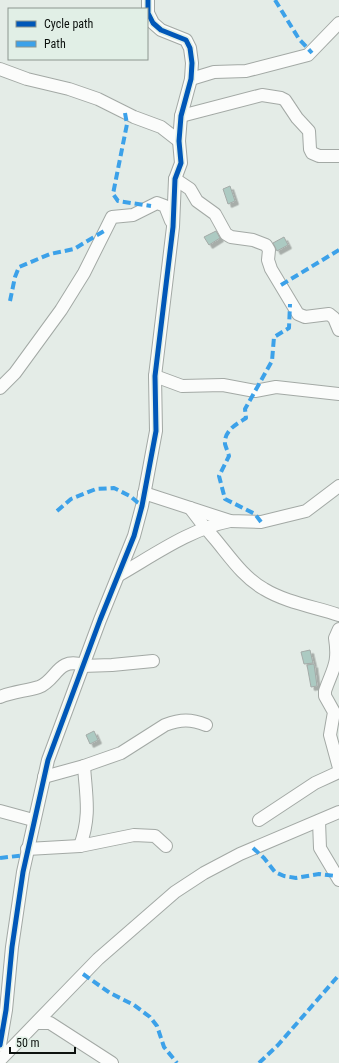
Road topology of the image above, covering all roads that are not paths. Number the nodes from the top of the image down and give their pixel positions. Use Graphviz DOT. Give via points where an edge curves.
graph roads {
  1 [pos="148,10"];
  2 [pos="339,23"];
  3 [pos="0,69"];
  4 [pos="191,79"];
  5 [pos="180,116"];
  6 [pos="179,141"];
  7 [pos="339,156"];
  8 [pos="175,179"];
  9 [pos="173,227"];
  10 [pos="339,330"];
  11 [pos="155,376"];
  12 [pos="0,388"];
  13 [pos="339,394"];
  14 [pos="339,486"];
  15 [pos="144,493"];
  16 [pos="190,508"];
  17 [pos="230,521"];
  18 [pos="204,530"];
  19 [pos="119,575"];
  20 [pos="339,615"];
  21 [pos="339,629"];
  22 [pos="153,661"];
  23 [pos="82,666"];
  24 [pos="0,697"];
  25 [pos="206,725"];
  26 [pos="84,766"];
  27 [pos="339,768"];
  28 [pos="339,772"];
  29 [pos="44,777"];
  30 [pos="0,811"];
  31 [pos="339,812"];
  32 [pos="34,820"];
  33 [pos="259,820"];
  34 [pos="319,821"];
  35 [pos="80,846"];
  36 [pos="166,846"];
  37 [pos="27,849"];
  38 [pos="339,880"];
  39 [pos="37,1023"];
  40 [pos="0,1045"];
  41 [pos="0,1060"];
  42 [pos="112,1063"];
  1 -- 4 [label="street" via="153,23 161,30 181,37 189,43 192,54"];
  2 -- 4 [label="street" via="308,55 246,71 214,72"];
  3 -- 6 [label="street" via="98,99 161,127"];
  4 -- 5 [label="street"];
  5 -- 6 [label="street"];
  5 -- 7 [label="street" via="259,95 281,98 287,101 309,131 312,153 327,157"];
  6 -- 8 [label="street" via="181,163"];
  8 -- 9 [label="street"];
  8 -- 10 [label="street" via="190,189 197,201 215,214 226,234 266,245 271,268 298,314 305,317 329,314 334,318"];
  9 -- 11 [label="street"];
  9 -- 12 [label="street" via="165,206 160,204 133,214 112,217 84,273 61,310 15,373"];
  11 -- 13 [label="street" via="182,386 223,385 255,390 276,387"];
  11 -- 15 [label="street" via="156,431"];
  14 -- 17 [label="street" via="306,511 261,522"];
  15 -- 16 [label="street"];
  15 -- 19 [label="street" via="134,536"];
  16 -- 17 [label="street"];
  16 -- 18 [label="street"];
  17 -- 18 [label="street"];
  18 -- 19 [label="street" via="187,536"];
  18 -- 20 [label="street" via="245,574 264,589 278,596"];
  19 -- 23 [label="street"];
  21 -- 27 [label="street" via="335,638 338,660 325,691 334,712 330,734"];
  22 -- 23 [label="street" via="112,666"];
  23 -- 24 [label="street" via="65,665 58,668 48,681 40,686"];
  23 -- 29 [label="street"];
  25 -- 26 [label="street" via="189,719 173,722 121,753"];
  26 -- 29 [label="street"];
  26 -- 35 [label="street" via="88,805"];
  28 -- 33 [label="street" via="315,783"];
  29 -- 32 [label="street"];
  30 -- 32 [label="street"];
  31 -- 34 [label="street"];
  32 -- 37 [label="street"];
  34 -- 38 [label="street" via="320,848"];
  34 -- 39 [label="street" via="240,854 175,892 98,959"];
  35 -- 36 [label="street" via="140,835 155,836"];
  35 -- 37 [label="street"];
  37 -- 40 [label="street"];
  39 -- 41 [label="street"];
  39 -- 42 [label="street" via="50,1023"];
}
